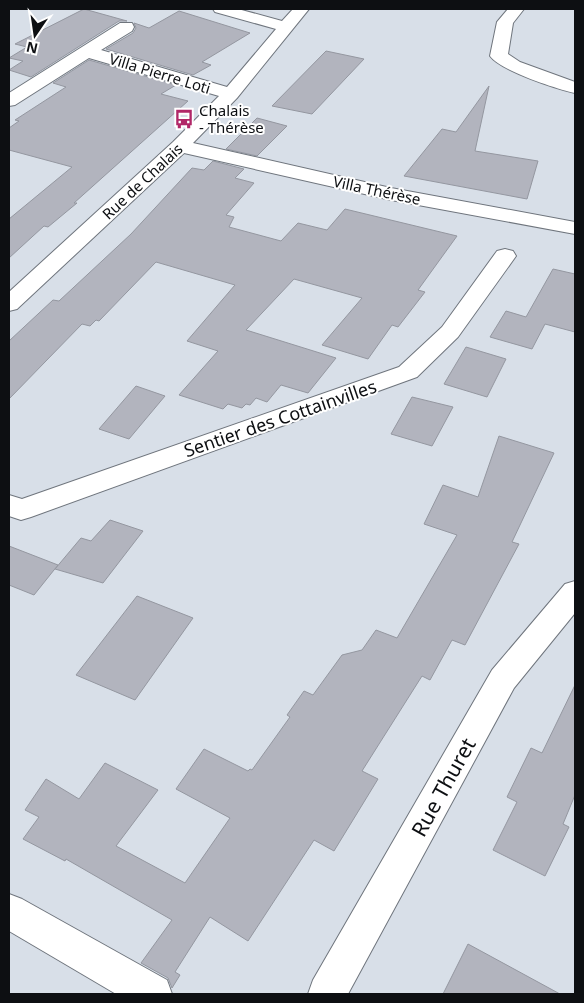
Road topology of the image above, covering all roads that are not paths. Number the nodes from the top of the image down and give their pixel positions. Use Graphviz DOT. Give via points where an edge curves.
graph roads {
  1 [pos="221,9"];
  2 [pos="301,9"];
  3 [pos="516,9"];
  4 [pos="126,27"];
  5 [pos="286,27"];
  6 [pos="89,52"];
  7 [pos="575,88"];
  8 [pos="231,94"];
  9 [pos="9,101"];
  10 [pos="180,146"];
  11 [pos="575,228"];
  12 [pos="505,256"];
  13 [pos="9,304"];
  14 [pos="9,505"];
  15 [pos="575,592"];
  16 [pos="9,911"];
  17 [pos="153,994"];
  18 [pos="327,994"];
  1 -- 5 [label="street"];
  2 -- 5 [label="street, Rue de Chalais"];
  3 -- 7 [label="street" via="505,22 499,56 514,66"];
  4 -- 6 [label="street, Villa Pierre Loti"];
  5 -- 8 [label="street, Rue de Chalais"];
  6 -- 8 [label="street, Villa Pierre Loti"];
  6 -- 9 [label="street, Villa Pierre Loti"];
  8 -- 10 [label="street, Rue de Chalais"];
  10 -- 11 [label="street, Villa Thérèse" via="391,194"];
  10 -- 13 [label="street, Rue de Chalais"];
  12 -- 14 [label="street, Sentier des Cottainvilles" via="450,332 408,372 21,510"];
  15 -- 18 [label="street, Rue Thuret" via="502,679"];
  16 -- 17 [label="street"];
}
